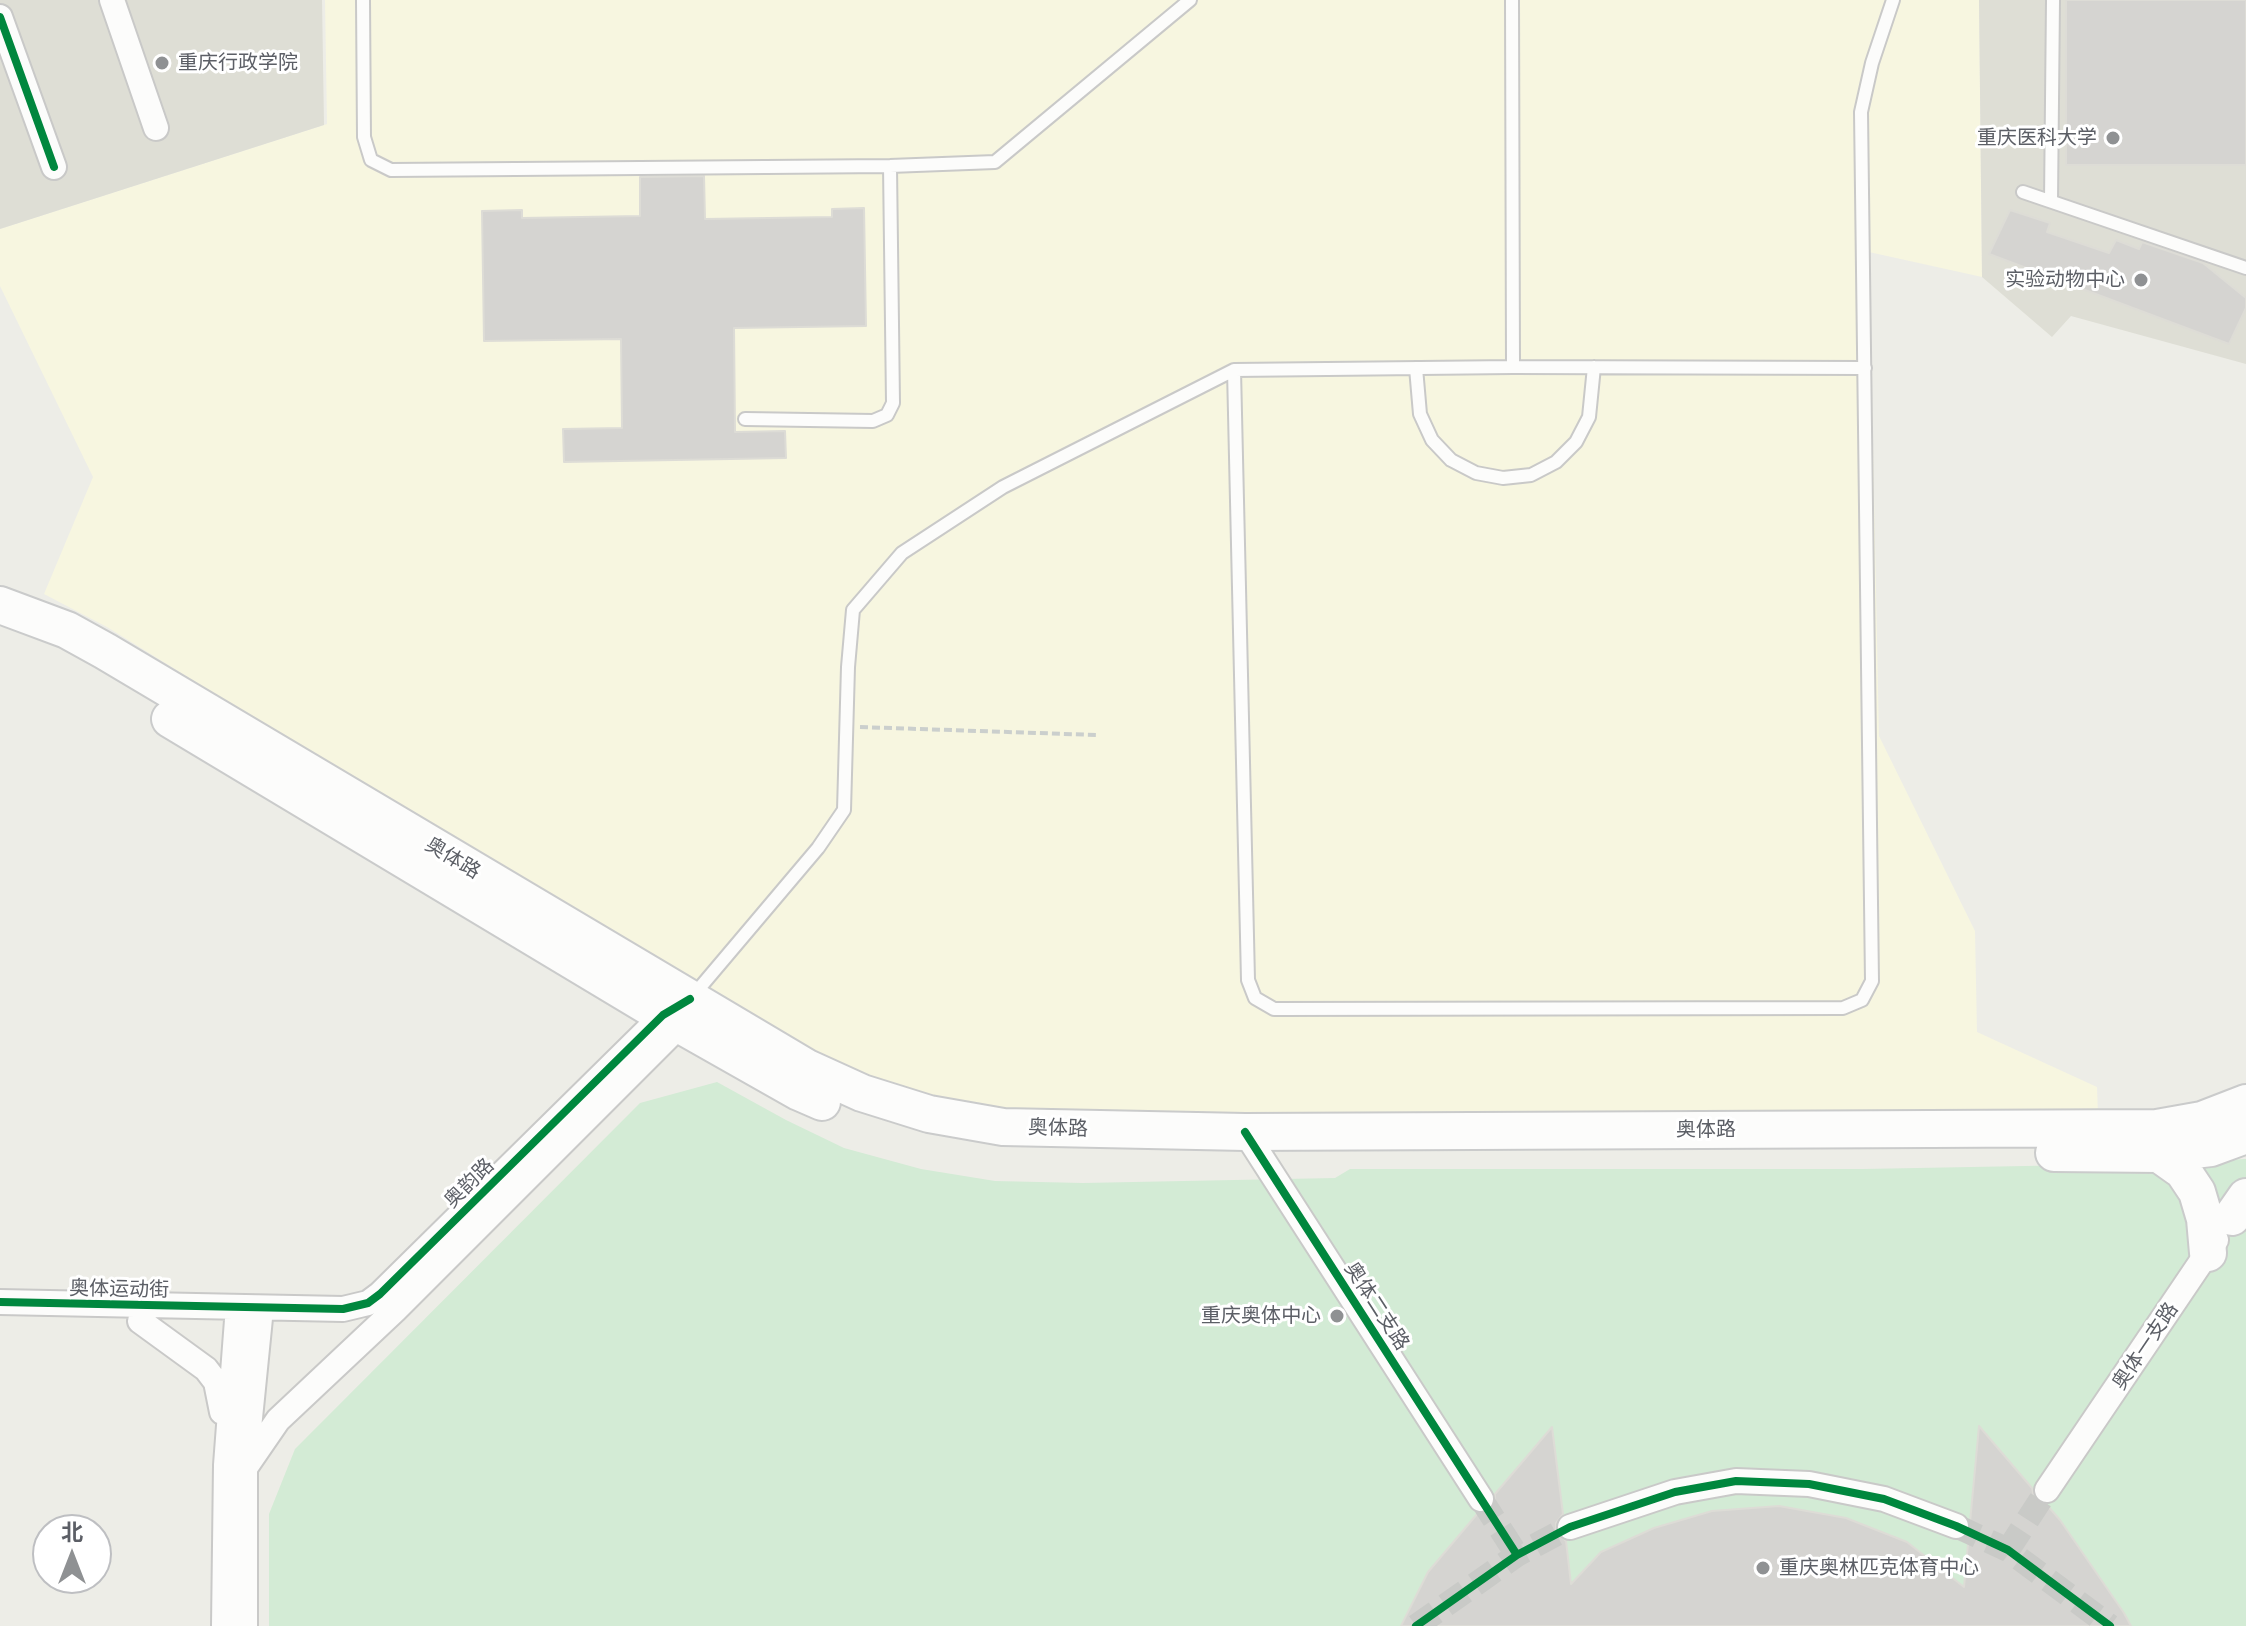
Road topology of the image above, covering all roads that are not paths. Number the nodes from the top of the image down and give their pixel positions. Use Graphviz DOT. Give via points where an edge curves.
graph roads {
  1 [pos="112,0"];
  2 [pos="363,0"];
  3 [pos="1190,0"];
  4 [pos="1512,0"];
  5 [pos="1893,0"];
  6 [pos="2053,0"];
  7 [pos="0,17"];
  8 [pos="156,128"];
  9 [pos="890,166"];
  10 [pos="54,167"];
  11 [pos="2023,192"];
  12 [pos="2051,201"];
  13 [pos="2246,268"];
  14 [pos="1513,367"];
  15 [pos="1594,367"];
  16 [pos="1416,368"];
  17 [pos="1865,368"];
  18 [pos="1234,370"];
  19 [pos="745,419"];
  20 [pos="0,605"];
  21 [pos="0,630"];
  22 [pos="678,1013"];
  23 [pos="2246,1103"];
  24 [pos="2246,1135"];
  25 [pos="1253,1143"];
  26 [pos="2159,1154"];
  27 [pos="2241,1206"];
  28 [pos="2208,1253"];
  29 [pos="0,1302"];
  30 [pos="395,1310"];
  31 [pos="248,1316"];
  32 [pos="0,1318"];
  33 [pos="140,1321"];
  34 [pos="235,1466"];
  35 [pos="2047,1490"];
  36 [pos="1481,1499"];
  37 [pos="1956,1526"];
  38 [pos="1570,1527"];
  39 [pos="224,1626"];
  40 [pos="245,1626"];
  1 -- 8 [label="street"];
  2 -- 9 [label="lane" via="364,137 371,160 391,170"];
  3 -- 9 [label="lane" via="995,162"];
  4 -- 14 [label="lane"];
  5 -- 17 [label="lane" via="1861,112"];
  6 -- 12 [label="lane"];
  7 -- 10 [label="street"];
  9 -- 19 [label="lane" via="893,403 887,415 873,421"];
  11 -- 12 [label="lane"];
  12 -- 13 [label="lane"];
  14 -- 15 [label="lane"];
  14 -- 16 [label="lane"];
  15 -- 16 [label="lane" via="1589,417 1576,442 1556,462 1531,475 1503,478 1463,467 1432,440 1420,414"];
  15 -- 17 [label="lane"];
  16 -- 18 [label="lane"];
  17 -- 18 [label="lane" via="1872,981 1862,1000 1843,1008 1274,1009 1255,998 1248,980"];
  18 -- 22 [label="lane" via="1003,487 902,553 853,610 844,810"];
  20 -- 22 [label="main road, 奥体路" via="105,651"];
  21 -- 22 [label="main road, 奥体路" via="71,660"];
  22 -- 25 [label="main road, 奥体路" via="799,1092 853,1116 926,1137 1081,1153"];
  22 -- 30 [label="street, 奥韵路"];
  22 -- 31 [label="street, 奥韵路" via="368,1303"];
  23 -- 25 [label="main road, 奥体路" via="2202,1120 2157,1128"];
  24 -- 26 [label="main road, 奥体路" via="2211,1148"];
  25 -- 26 [label="main road, 奥体路"];
  25 -- 36 [label="street, 奥体二支路"];
  26 -- 28 [label="main road" via="2183,1171 2197,1192"];
  27 -- 28 [label="street, 奥体一支路"];
  28 -- 35 [label="street, 奥体一支路"];
  29 -- 31 [label="street, 奥体运动街"];
  30 -- 31 [label="street, 奥韵路" via="359,1324"];
  30 -- 34 [label="street, 奥韵路"];
  31 -- 33 [label="street, 奥体运动街"];
  31 -- 34 [label="street"];
  32 -- 33 [label="street, 奥体运动街"];
  33 -- 34 [label="street" via="216,1382"];
  34 -- 39 [label="street"];
  34 -- 40 [label="street"];
  37 -- 38 [label="street" via="1884,1499 1809,1484 1736,1481 1675,1492"];
}
